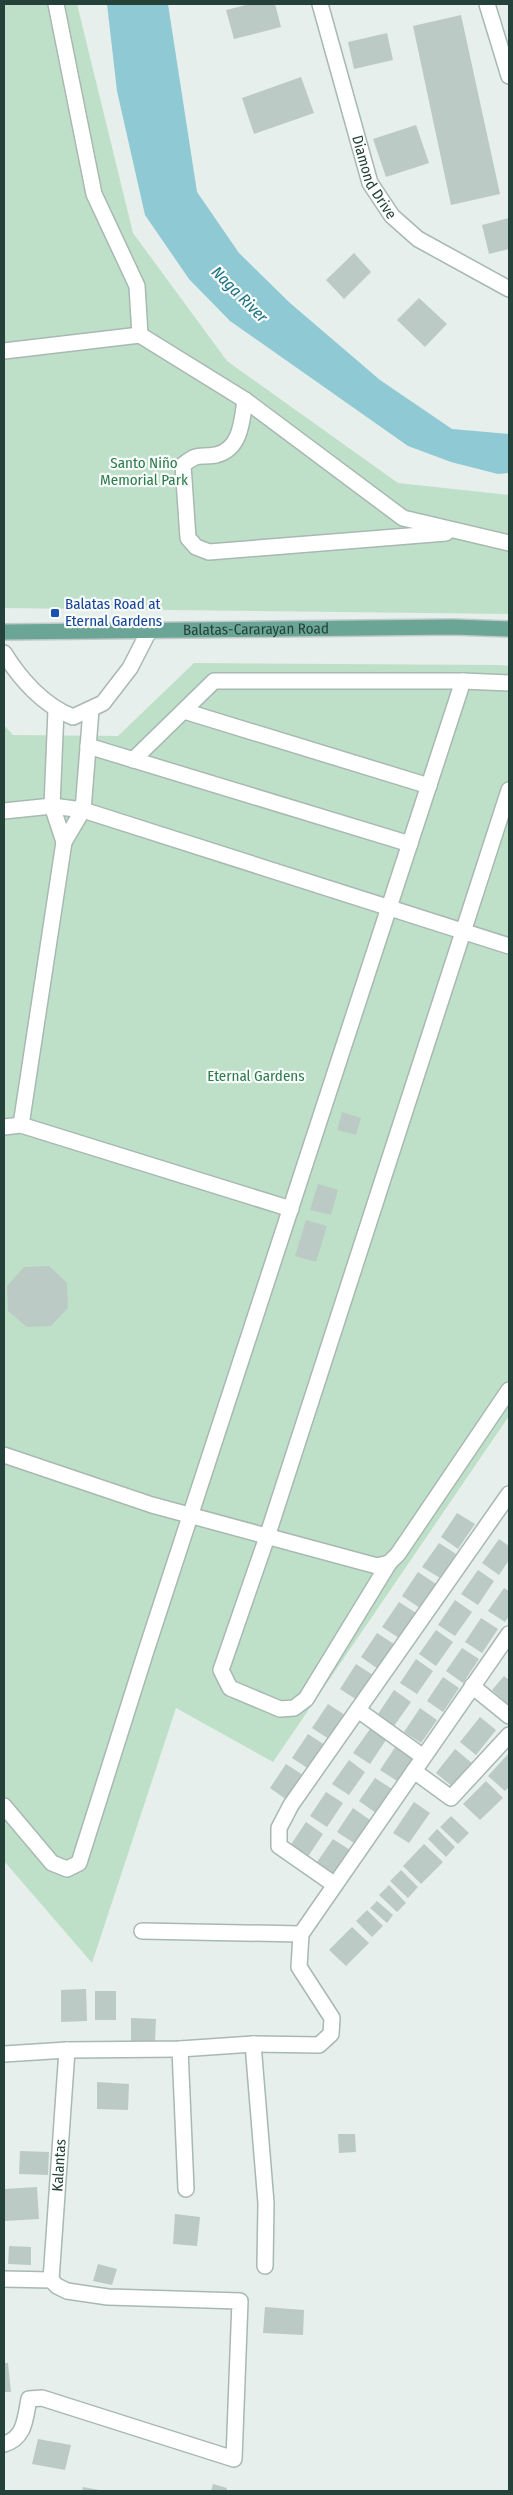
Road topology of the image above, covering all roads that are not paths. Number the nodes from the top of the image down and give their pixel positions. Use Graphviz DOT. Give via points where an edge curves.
graph roads {
  1 [pos="56,4"];
  2 [pos="320,4"];
  3 [pos="487,4"];
  4 [pos="509,76"];
  5 [pos="509,289"];
  6 [pos="140,335"];
  7 [pos="4,351"];
  8 [pos="246,400"];
  9 [pos="460,531"];
  10 [pos="509,544"];
  11 [pos="509,629"];
  12 [pos="149,631"];
  13 [pos="4,632"];
  14 [pos="4,653"];
  15 [pos="463,681"];
  16 [pos="509,683"];
  17 [pos="56,710"];
  18 [pos="91,710"];
  19 [pos="184,710"];
  20 [pos="88,746"];
  21 [pos="133,760"];
  22 [pos="429,786"];
  23 [pos="509,790"];
  24 [pos="52,806"];
  25 [pos="83,810"];
  26 [pos="4,811"];
  27 [pos="64,842"];
  28 [pos="410,844"];
  29 [pos="390,908"];
  30 [pos="463,931"];
  31 [pos="509,946"];
  32 [pos="21,1125"];
  33 [pos="4,1126"];
  34 [pos="291,1209"];
  35 [pos="509,1390"];
  36 [pos="4,1455"];
  37 [pos="509,1494"];
  38 [pos="192,1516"];
  39 [pos="267,1537"];
  40 [pos="390,1563"];
  41 [pos="509,1634"];
  42 [pos="472,1686"];
  43 [pos="358,1710"];
  44 [pos="509,1716"];
  45 [pos="509,1735"];
  46 [pos="422,1756"];
  47 [pos="414,1771"];
  48 [pos="4,1806"];
  49 [pos="335,1885"];
  50 [pos="142,1931"];
  51 [pos="301,1934"];
  52 [pos="253,2044"];
  53 [pos="180,2049"];
  54 [pos="67,2050"];
  55 [pos="4,2054"];
  56 [pos="186,2189"];
  57 [pos="265,2266"];
  58 [pos="4,2279"];
  59 [pos="51,2280"];
  60 [pos="4,2444"];
  1 -- 6 [label="street" via="94,194 137,286"];
  2 -- 5 [label="street, Diamond Drive" via="370,183 392,216 418,239"];
  3 -- 4 [label="street"];
  6 -- 7 [label="street"];
  6 -- 8 [label="street"];
  8 -- 9 [label="street" via="404,518"];
  8 -- 9 [label="street" via="239,435 230,448 216,455 194,455 183,465 188,538 196,547 209,552"];
  9 -- 10 [label="street"];
  11 -- 12 [label="main road, Balatas-Cararayan Road" via="453,626"];
  12 -- 13 [label="main road, Balatas-Cararayan Road"];
  12 -- 18 [label="street" via="130,668 110,696"];
  14 -- 17 [label="street" via="12,666"];
  15 -- 16 [label="street"];
  15 -- 19 [label="street" via="214,681"];
  15 -- 22 [label="street"];
  17 -- 18 [label="street" via="73,717"];
  17 -- 24 [label="street"];
  18 -- 20 [label="street"];
  19 -- 21 [label="street"];
  19 -- 22 [label="street"];
  20 -- 21 [label="street"];
  20 -- 25 [label="street"];
  21 -- 28 [label="street"];
  22 -- 28 [label="street"];
  23 -- 30 [label="street"];
  24 -- 25 [label="street"];
  24 -- 26 [label="street"];
  24 -- 27 [label="street"];
  25 -- 27 [label="street"];
  25 -- 29 [label="street"];
  27 -- 32 [label="street"];
  28 -- 29 [label="street"];
  29 -- 30 [label="street"];
  29 -- 34 [label="street"];
  30 -- 31 [label="street"];
  30 -- 39 [label="street"];
  32 -- 33 [label="street"];
  32 -- 34 [label="street"];
  34 -- 38 [label="street"];
  35 -- 40 [label="street"];
  36 -- 38 [label="street"];
  37 -- 43 [label="street"];
  38 -- 39 [label="street"];
  38 -- 48 [label="street" via="79,1863 67,1869 52,1863"];
  39 -- 40 [label="street" via="377,1566"];
  39 -- 40 [label="street" via="221,1670 230,1688 280,1709 294,1708 306,1699"];
  41 -- 42 [label="street"];
  42 -- 44 [label="street"];
  42 -- 46 [label="street"];
  43 -- 46 [label="street"];
  43 -- 49 [label="street" via="291,1805 279,1828 279,1846"];
  45 -- 47 [label="street" via="451,1798"];
  46 -- 47 [label="street"];
  47 -- 49 [label="street"];
  49 -- 51 [label="street"];
  50 -- 51 [label="street"];
  51 -- 52 [label="street" via="299,1968 332,2018 331,2034 318,2046"];
  52 -- 53 [label="street"];
  52 -- 57 [label="street" via="266,2203"];
  53 -- 54 [label="street"];
  53 -- 56 [label="street"];
  54 -- 55 [label="street"];
  54 -- 59 [label="street, Kalantas"];
  58 -- 59 [label="street"];
  59 -- 60 [label="street" via="67,2291 108,2298 240,2302 234,2459 42,2398 29,2399 23,2428 14,2441"];
}
